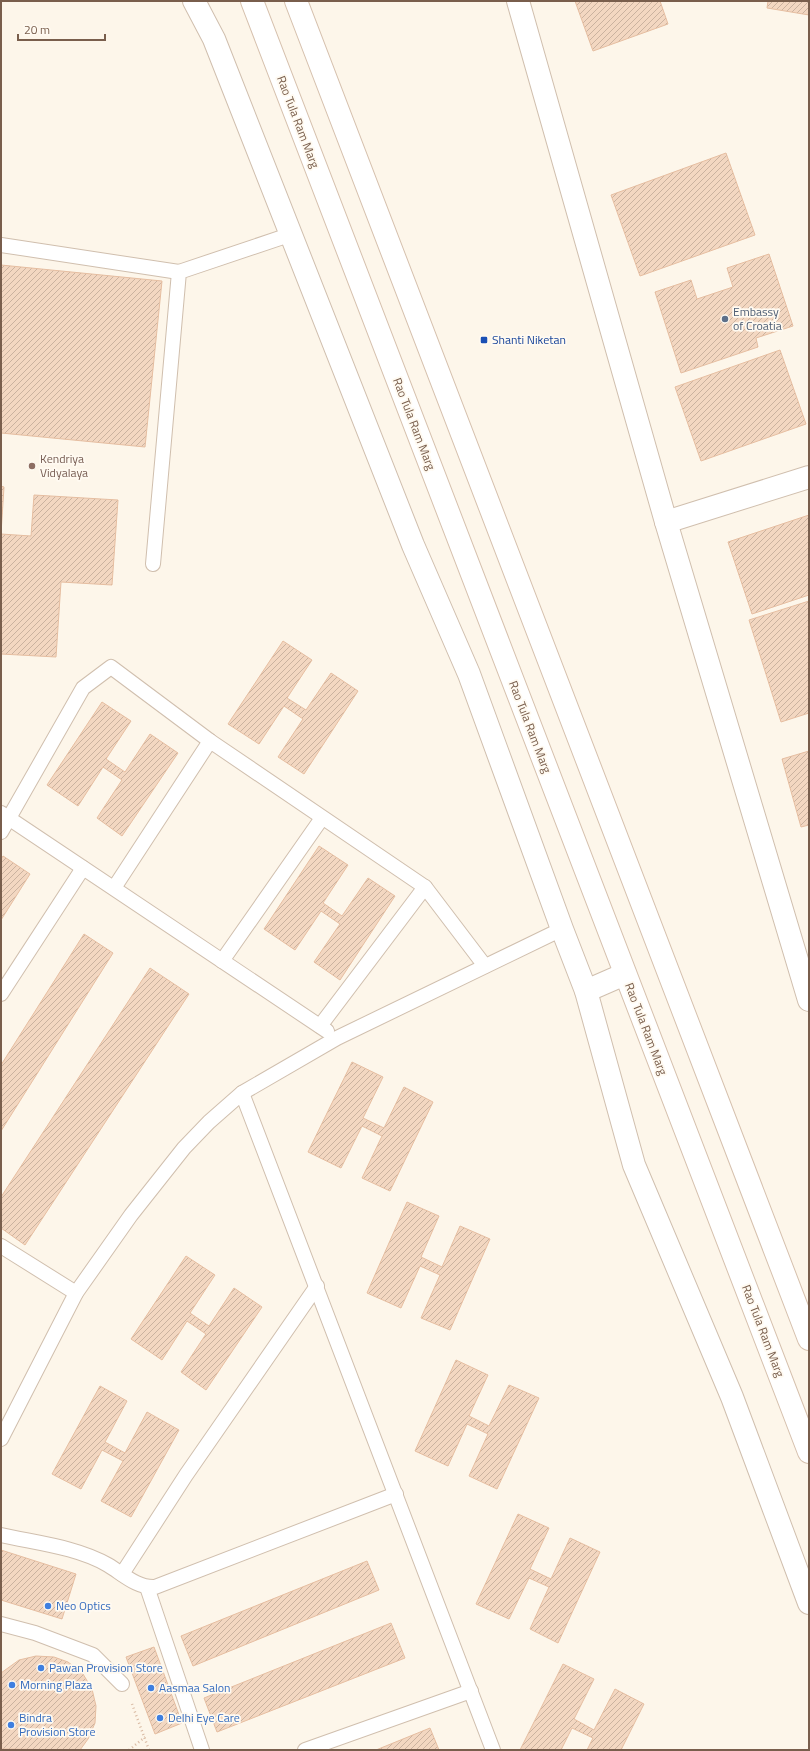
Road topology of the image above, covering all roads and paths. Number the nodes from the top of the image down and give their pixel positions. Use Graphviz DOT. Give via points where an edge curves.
graph roads {
  1 [pos="194,1"];
  2 [pos="252,1"];
  3 [pos="296,1"];
  4 [pos="518,1"];
  5 [pos="292,234"];
  6 [pos="1,245"];
  7 [pos="179,272"];
  8 [pos="809,477"];
  9 [pos="666,522"];
  10 [pos="153,564"];
  11 [pos="210,741"];
  12 [pos="5,816"];
  13 [pos="322,818"];
  14 [pos="1,832"];
  15 [pos="83,868"];
  16 [pos="425,886"];
  17 [pos="114,888"];
  18 [pos="562,929"];
  19 [pos="222,961"];
  20 [pos="484,966"];
  21 [pos="625,974"];
  22 [pos="5,977"];
  23 [pos="586,991"];
  24 [pos="1,994"];
  25 [pos="809,1000"];
  26 [pos="320,1026"];
  27 [pos="337,1038"];
  28 [pos="242,1093"];
  29 [pos="1,1246"];
  30 [pos="317,1286"];
  31 [pos="76,1293"];
  32 [pos="809,1338"];
  33 [pos="1,1439"];
  34 [pos="809,1452"];
  35 [pos="396,1494"];
  36 [pos="1,1535"];
  37 [pos="122,1574"];
  38 [pos="147,1587"];
  39 [pos="809,1603"];
  40 [pos="1,1624"];
  41 [pos="122,1684"];
  42 [pos="471,1691"];
  43 [pos="145,1737"];
  44 [pos="129,1750"];
  45 [pos="149,1750"];
  46 [pos="202,1750"];
  47 [pos="305,1750"];
  48 [pos="493,1750"];
  1 -- 5 [label="main road" via="214,39"];
  2 -- 21 [label="main road, Rao Tula Ram Marg"];
  3 -- 32 [label="main road"];
  4 -- 9 [label="main road"];
  5 -- 7 [label="lane"];
  5 -- 18 [label="main road" via="413,545 469,674"];
  6 -- 7 [label="lane"];
  7 -- 10 [label="lane"];
  8 -- 9 [label="main road"];
  9 -- 25 [label="main road"];
  11 -- 12 [label="lane" via="111,667 83,688"];
  11 -- 13 [label="lane"];
  11 -- 17 [label="lane"];
  12 -- 14 [label="lane"];
  12 -- 15 [label="lane"];
  13 -- 16 [label="lane"];
  13 -- 19 [label="lane"];
  15 -- 17 [label="lane"];
  15 -- 22 [label="lane"];
  16 -- 20 [label="lane"];
  16 -- 26 [label="lane"];
  17 -- 19 [label="lane"];
  18 -- 20 [label="lane"];
  18 -- 23 [label="main road"];
  19 -- 26 [label="lane"];
  20 -- 27 [label="lane"];
  21 -- 23 [label="main road"];
  21 -- 34 [label="main road, Rao Tula Ram Marg"];
  22 -- 24 [label="lane"];
  23 -- 39 [label="main road" via="634,1165 732,1397"];
  26 -- 27 [label="lane"];
  27 -- 28 [label="lane"];
  28 -- 30 [label="lane"];
  28 -- 31 [label="lane" via="184,1148 130,1215"];
  29 -- 31 [label="lane"];
  30 -- 35 [label="lane"];
  30 -- 37 [label="lane" via="186,1475"];
  31 -- 33 [label="lane"];
  35 -- 38 [label="lane" via="155,1587"];
  35 -- 42 [label="lane"];
  36 -- 37 [label="lane" via="83,1553"];
  37 -- 38 [label="lane"];
  38 -- 46 [label="lane"];
  40 -- 41 [label="lane" via="35,1633 93,1655"];
  41 -- 43 [label="path"];
  42 -- 47 [label="lane"];
  42 -- 48 [label="lane"];
  43 -- 44 [label="path"];
  43 -- 45 [label="path"];
}
